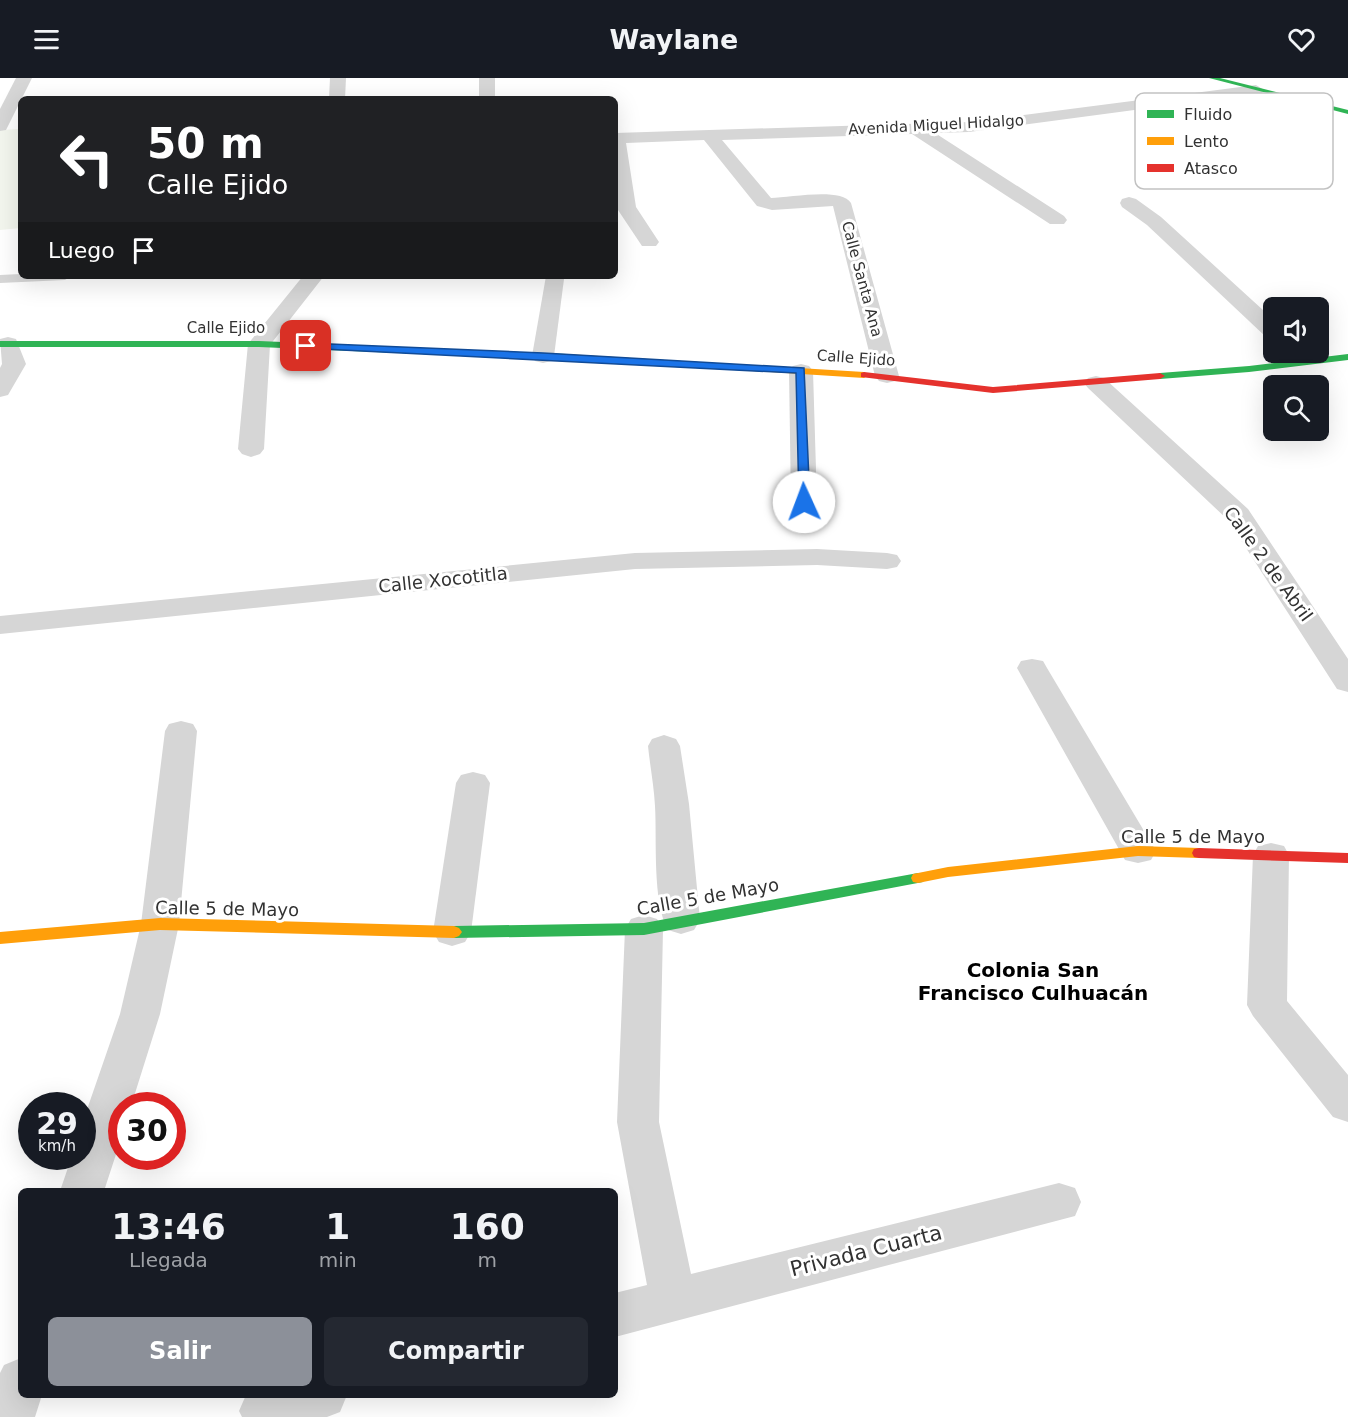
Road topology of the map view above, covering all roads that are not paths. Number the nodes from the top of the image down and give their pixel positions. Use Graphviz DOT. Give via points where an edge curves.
graph roads {
  1 [pos="24,78"];
  2 [pos="338,78"];
  3 [pos="487,78"];
  4 [pos="1212,78"];
  5 [pos="1256,90"];
  6 [pos="1234,93"];
  7 [pos="1269,93"];
  8 [pos="337,96"];
  9 [pos="487,96"];
  10 [pos="1135,106"];
  11 [pos="1333,108"];
  12 [pos="1348,112"];
  13 [pos="18,126"];
  14 [pos="0,127"];
  15 [pos="915,128"];
  16 [pos="709,135"];
  17 [pos="618,138"];
  18 [pos="618,152"];
  19 [pos="1129,203"];
  20 [pos="1057,220"];
  21 [pos="649,242"];
  22 [pos="18,278"];
  23 [pos="0,279"];
  24 [pos="312,279"];
  25 [pos="554,279"];
  26 [pos="1263,322"];
  27 [pos="4,344"];
  28 [pos="259,344"];
  29 [pos="543,356"];
  30 [pos="1329,357"];
  31 [pos="1348,357"];
  32 [pos="1275,363"];
  33 [pos="801,370"];
  34 [pos="887,376"];
  35 [pos="1096,383"];
  36 [pos="0,390"];
  37 [pos="251,449"];
  38 [pos="804,502"];
  39 [pos="887,561"];
  40 [pos="0,625"];
  41 [pos="1032,668"];
  42 [pos="1348,682"];
  43 [pos="181,731"];
  44 [pos="664,746"];
  45 [pos="473,783"];
  46 [pos="1137,851"];
  47 [pos="1271,855"];
  48 [pos="1348,858"];
  49 [pos="160,924"];
  50 [pos="662,924"];
  51 [pos="452,932"];
  52 [pos="0,938"];
  53 [pos="1348,1105"];
  54 [pos="83,1188"];
  55 [pos="1059,1202"];
  56 [pos="673,1300"];
  57 [pos="618,1314"];
  58 [pos="18,1392"];
  59 [pos="311,1398"];
  60 [pos="264,1411"];
  61 [pos="10,1417"];
  1 -- 14 [label="street"];
  2 -- 8 [label="street"];
  3 -- 9 [label="street"];
  4 -- 5 [label="street"];
  5 -- 6 [label="street, Avenida Miguel Hidalgo"];
  5 -- 7 [label="street"];
  10 -- 15 [label="street, Avenida Miguel Hidalgo" via="969,127"];
  11 -- 12 [label="street"];
  13 -- 14 [label="street"];
  15 -- 16 [label="street, Avenida Miguel Hidalgo"];
  15 -- 20 [label="street"];
  16 -- 17 [label="street, Avenida Miguel Hidalgo"];
  16 -- 34 [label="street, Calle Santa Ana" via="764,202 842,203"];
  18 -- 21 [label="street" via="626,207"];
  19 -- 26 [label="street" via="1154,221"];
  22 -- 23 [label="lane"];
  24 -- 28 [label="street"];
  25 -- 29 [label="street"];
  27 -- 28 [label="street, Calle Ejido"];
  27 -- 36 [label="street" via="14,364"];
  28 -- 29 [label="street, Calle Ejido"];
  28 -- 37 [label="street"];
  29 -- 33 [label="street, Calle Ejido"];
  30 -- 31 [label="street, Calle Ejido"];
  32 -- 35 [label="street, Calle Ejido" via="1249,369"];
  33 -- 34 [label="street, Calle Ejido"];
  33 -- 38 [label="street"];
  34 -- 35 [label="street, Calle Ejido" via="993,390"];
  35 -- 42 [label="street, Calle 2 de Abril" via="1238,515"];
  39 -- 40 [label="street, Calle Xocotitla" via="818,557 635,561"];
  41 -- 46 [label="street"];
  43 -- 49 [label="street"];
  44 -- 50 [label="street" via="677,891"];
  45 -- 51 [label="street"];
  46 -- 47 [label="street, Calle 5 de Mayo"];
  46 -- 50 [label="street, Calle 5 de Mayo" via="948,872"];
  47 -- 48 [label="street, Calle 5 de Mayo"];
  47 -- 53 [label="street" via="1267,1005"];
  49 -- 51 [label="street, Calle 5 de Mayo"];
  49 -- 52 [label="street, Calle 5 de Mayo"];
  49 -- 54 [label="street" via="140,1014"];
  50 -- 51 [label="street, Calle 5 de Mayo"];
  50 -- 56 [label="street" via="638,1122"];
  55 -- 56 [label="street, Privada Cuarta"];
  56 -- 57 [label="street, Privada Cuarta"];
  58 -- 61 [label="street"];
  59 -- 60 [label="street"];
}
